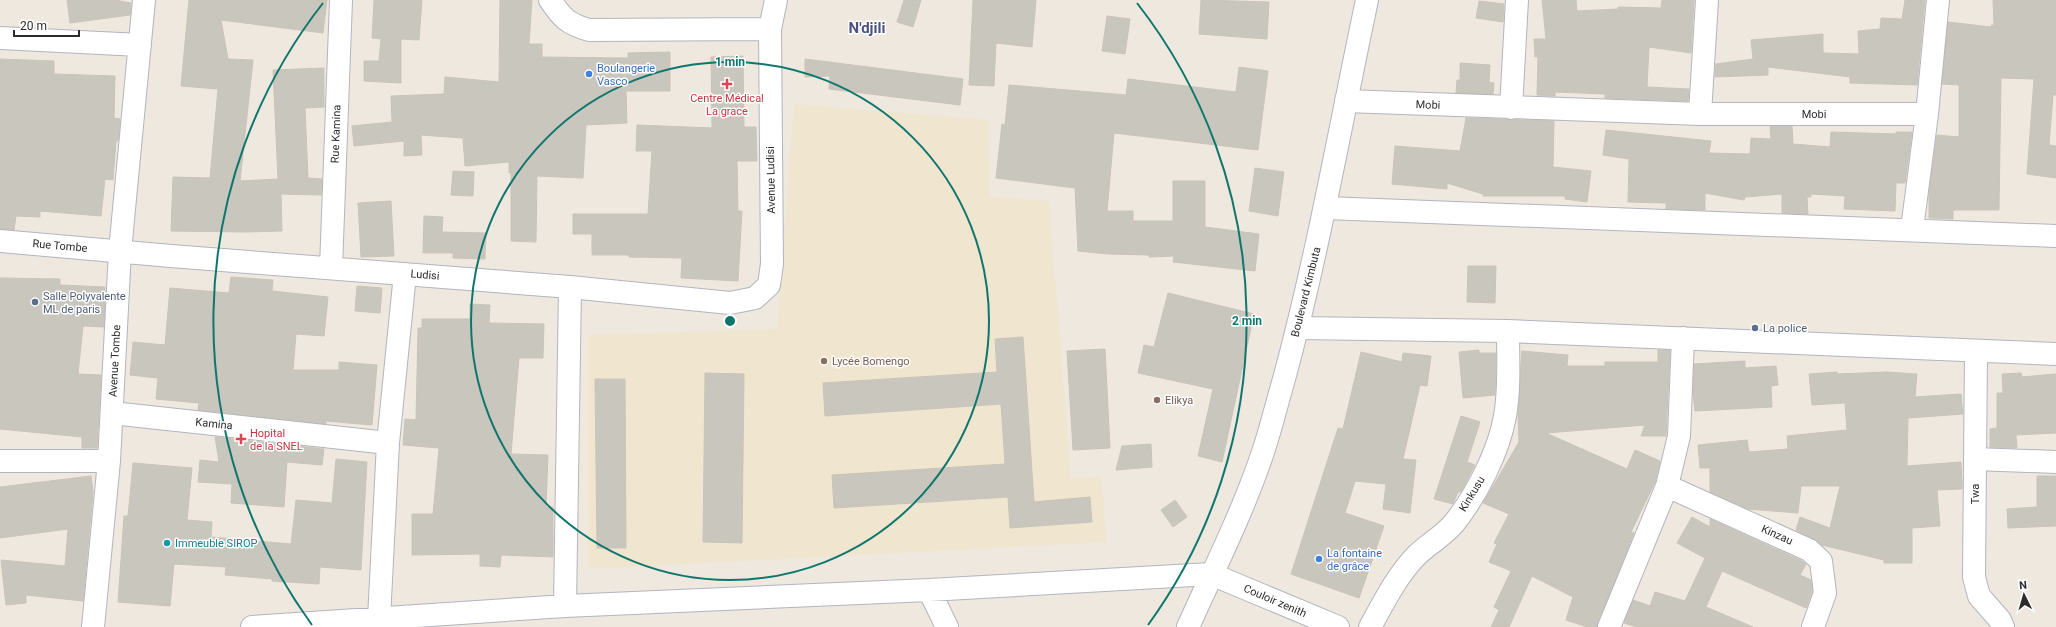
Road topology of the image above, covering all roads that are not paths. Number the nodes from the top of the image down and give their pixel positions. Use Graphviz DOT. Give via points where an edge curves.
graph roads {
  1 [pos="144,0"];
  2 [pos="341,0"];
  3 [pos="550,0"];
  4 [pos="776,0"];
  5 [pos="1367,0"];
  6 [pos="1517,0"];
  7 [pos="1707,0"];
  8 [pos="1938,0"];
  9 [pos="770,29"];
  10 [pos="0,38"];
  11 [pos="140,45"];
  12 [pos="1346,101"];
  13 [pos="1511,108"];
  14 [pos="1700,114"];
  15 [pos="1927,114"];
  16 [pos="1326,208"];
  17 [pos="1912,229"];
  18 [pos="2056,236"];
  19 [pos="0,241"];
  20 [pos="120,252"];
  21 [pos="331,268"];
  22 [pos="405,274"];
  23 [pos="570,287"];
  24 [pos="730,303"];
  25 [pos="1298,328"];
  26 [pos="1508,331"];
  27 [pos="1683,338"];
  28 [pos="1976,352"];
  29 [pos="2056,354"];
  30 [pos="112,413"];
  31 [pos="388,443"];
  32 [pos="1975,460"];
  33 [pos="109,461"];
  34 [pos="0,462"];
  35 [pos="2056,462"];
  36 [pos="1666,486"];
  37 [pos="1211,574"];
  38 [pos="929,590"];
  39 [pos="565,606"];
  40 [pos="379,619"];
  41 [pos="93,627"];
  42 [pos="252,627"];
  43 [pos="947,627"];
  44 [pos="1188,627"];
  45 [pos="1338,627"];
  46 [pos="1370,627"];
  47 [pos="1610,627"];
  48 [pos="1813,627"];
  49 [pos="2003,627"];
  1 -- 11 [label="street, Avenue Tombe"];
  2 -- 21 [label="street, Rue Kamina"];
  3 -- 9 [label="street" via="559,14 572,25 589,30"];
  4 -- 9 [label="street, Avenue Ludisi"];
  5 -- 12 [label="street, Boulevard Kimbuta"];
  6 -- 13 [label="street"];
  7 -- 14 [label="street"];
  8 -- 15 [label="street"];
  9 -- 24 [label="street, Avenue Ludisi" via="772,264 769,285 755,298"];
  10 -- 11 [label="street"];
  11 -- 20 [label="street, Avenue Tombe"];
  12 -- 13 [label="street, Mobi"];
  12 -- 16 [label="street, Boulevard Kimbuta"];
  13 -- 14 [label="street, Mobi"];
  14 -- 15 [label="street, Mobi"];
  15 -- 17 [label="street"];
  16 -- 17 [label="street"];
  16 -- 25 [label="street, Boulevard Kimbuta"];
  17 -- 18 [label="street"];
  19 -- 20 [label="street, Rue Tombe"];
  20 -- 21 [label="street, Ludisi"];
  20 -- 30 [label="street, Avenue Tombe"];
  21 -- 22 [label="street, Ludisi"];
  22 -- 23 [label="street, Ludisi"];
  22 -- 31 [label="street"];
  23 -- 24 [label="street, Ludisi"];
  23 -- 39 [label="street"];
  25 -- 26 [label="street"];
  25 -- 37 [label="street, Boulevard Kimbuta" via="1264,451"];
  26 -- 27 [label="street"];
  26 -- 46 [label="street, Kinkusu" via="1505,416 1493,456 1454,523 1417,555 1399,576"];
  27 -- 28 [label="street"];
  27 -- 36 [label="street" via="1679,436"];
  28 -- 29 [label="street"];
  28 -- 32 [label="street, Twa"];
  30 -- 31 [label="street, Kamina"];
  30 -- 33 [label="street, Avenue Tombe"];
  31 -- 40 [label="street"];
  32 -- 35 [label="street"];
  32 -- 49 [label="street, Twa" via="1974,577 1979,596"];
  33 -- 34 [label="street"];
  33 -- 41 [label="street, Avenue Tombe"];
  36 -- 47 [label="street"];
  36 -- 48 [label="street, Kinzau" via="1809,550 1815,555 1821,561 1825,593"];
  37 -- 38 [label="street"];
  37 -- 44 [label="street, Boulevard Kimbuta"];
  37 -- 45 [label="street, Couloir zenith"];
  38 -- 39 [label="street"];
  38 -- 43 [label="street"];
  39 -- 40 [label="street"];
  40 -- 42 [label="street"];
}
